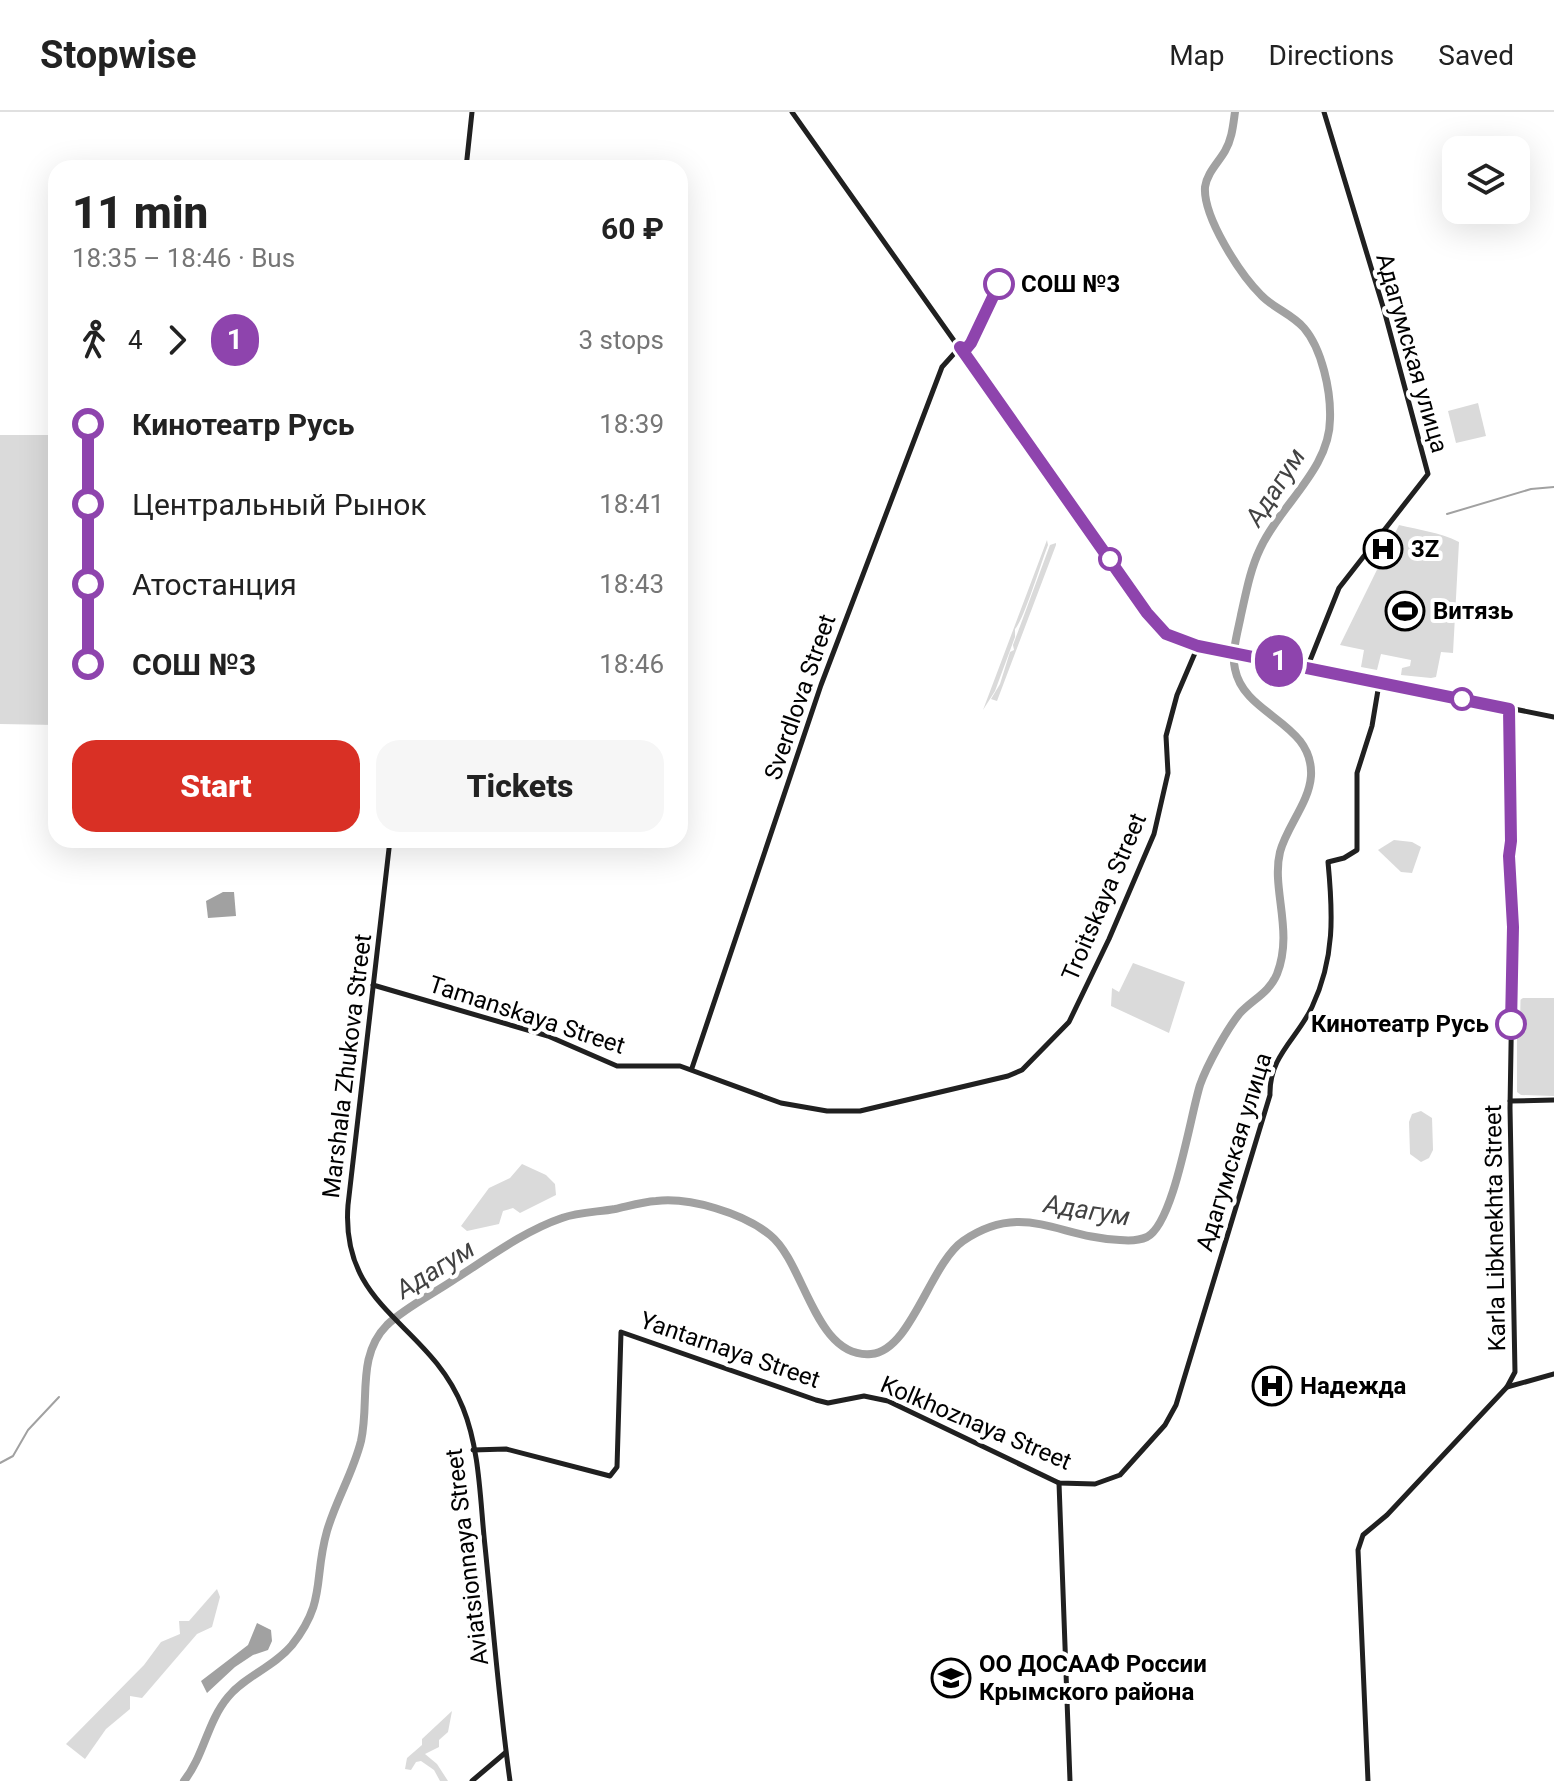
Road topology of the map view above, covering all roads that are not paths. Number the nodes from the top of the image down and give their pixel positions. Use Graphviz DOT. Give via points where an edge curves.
graph roads {
  1 [pos="472,112"];
  2 [pos="792,112"];
  3 [pos="1324,112"];
  4 [pos="467,160"];
  5 [pos="960,347"];
  6 [pos="1198,646"];
  7 [pos="1307,668"];
  8 [pos="1379,684"];
  9 [pos="1509,709"];
  10 [pos="1554,717"];
  11 [pos="389,848"];
  12 [pos="373,985"];
  13 [pos="1069,1022"];
  14 [pos="692,1068"];
  15 [pos="1554,1100"];
  16 [pos="1510,1101"];
  17 [pos="420,1344"];
  18 [pos="1190,1364"];
  19 [pos="1554,1374"];
  20 [pos="1507,1387"];
  21 [pos="828,1403"];
  22 [pos="473,1450"];
  23 [pos="1059,1483"];
  24 [pos="506,1752"];
  25 [pos="472,1781"];
  26 [pos="510,1781"];
  27 [pos="1070,1781"];
  28 [pos="1368,1781"];
  1 -- 4 [label="main road"];
  2 -- 5 [label="main road"];
  3 -- 7 [label="main road, Адагумская улица" via="1428,474 1339,588"];
  5 -- 6 [label="main road" via="1147,613 1166,634"];
  5 -- 14 [label="main road, Sverdlova Street" via="942,367 823,678"];
  6 -- 7 [label="main road"];
  6 -- 13 [label="main road, Troitskaya Street" via="1166,736 1168,773 1154,834"];
  7 -- 8 [label="main road"];
  8 -- 9 [label="main road"];
  8 -- 18 [label="main road, Адагумская улица" via="1357,773 1357,850 1328,862 1333,911 1323,977 1303,1024 1275,1064"];
  9 -- 10 [label="main road"];
  9 -- 16 [label="main road, Karla Libknekhta Street"];
  11 -- 12 [label="main road, Marshala Zhukova Street"];
  12 -- 14 [label="main road, Tamanskaya Street" via="548,1036 617,1066"];
  12 -- 17 [label="main road, Marshala Zhukova Street" via="347,1223 353,1263 370,1292"];
  13 -- 14 [label="main road, Tamanskaya Street" via="1022,1070 1008,1076 853,1112 781,1103"];
  15 -- 16 [label="main road"];
  16 -- 20 [label="main road, Karla Libknekhta Street" via="1516,1367"];
  17 -- 22 [label="main road, Aviatsionnaya Street" via="457,1394"];
  18 -- 23 [label="main road, Kolkhoznaya Street" via="1165,1425 1120,1475 1095,1484"];
  19 -- 20 [label="main road"];
  20 -- 28 [label="main road" via="1363,1535 1358,1550"];
  21 -- 22 [label="main road, Yantarnaya Street" via="621,1332 617,1467 610,1476 506,1449"];
  21 -- 23 [label="main road, Kolkhoznaya Street" via="853,1396 888,1401"];
  22 -- 24 [label="main road, Aviatsionnaya Street"];
  23 -- 27 [label="main road"];
  24 -- 25 [label="main road"];
  24 -- 26 [label="main road, Aviatsionnaya Street"];
}
